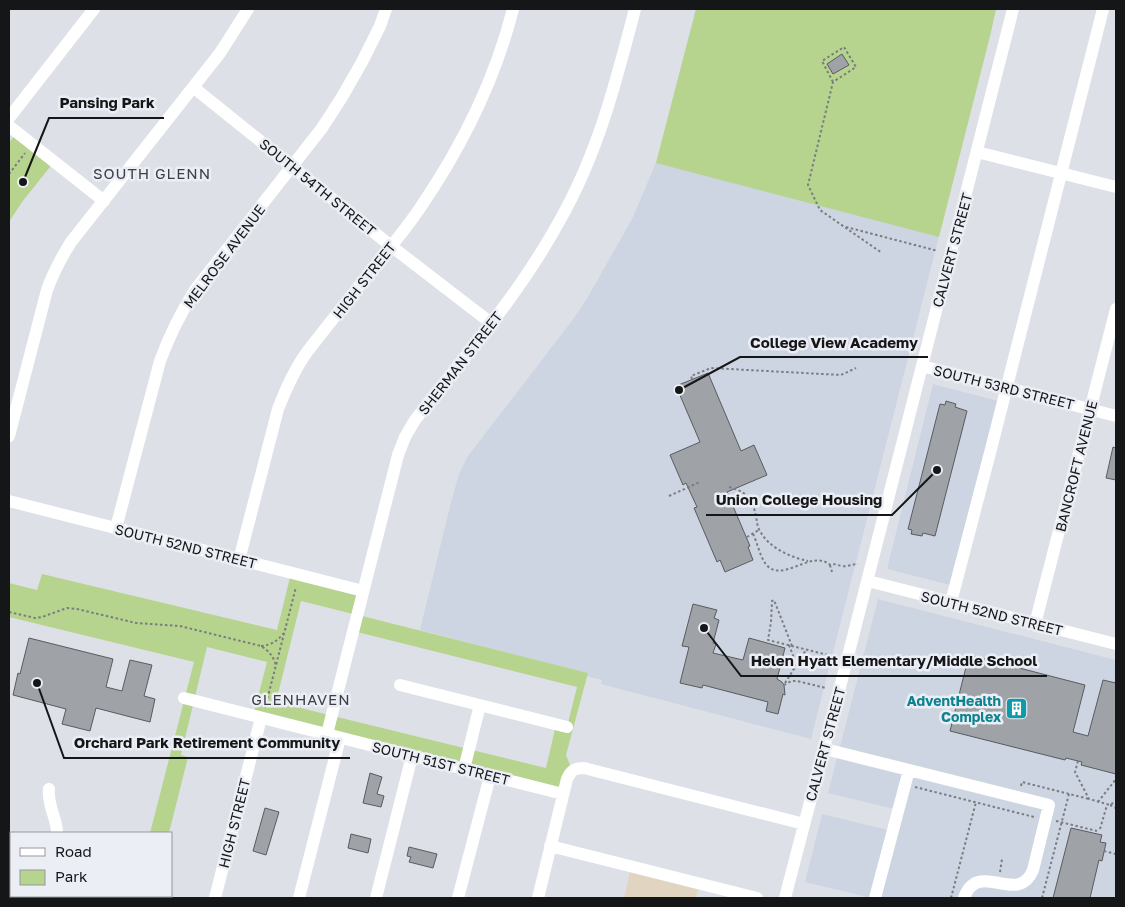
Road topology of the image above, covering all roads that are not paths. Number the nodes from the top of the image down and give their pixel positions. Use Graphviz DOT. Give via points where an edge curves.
graph roads {
  1 [pos="94,9"];
  2 [pos="248,9"];
  3 [pos="386,9"];
  4 [pos="512,9"];
  5 [pos="635,9"];
  6 [pos="1013,9"];
  7 [pos="1103,9"];
  8 [pos="193,87"];
  9 [pos="9,118"];
  10 [pos="9,126"];
  11 [pos="977,152"];
  12 [pos="293,166"];
  13 [pos="1060,173"];
  14 [pos="1116,187"];
  15 [pos="104,201"];
  16 [pos="392,246"];
  17 [pos="1116,309"];
  18 [pos="491,322"];
  19 [pos="922,366"];
  20 [pos="1006,388"];
  21 [pos="1090,409"];
  22 [pos="1116,416"];
  23 [pos="9,436"];
  24 [pos="9,501"];
  25 [pos="116,528"];
  26 [pos="239,560"];
  27 [pos="868,581"];
  28 [pos="363,591"];
  29 [pos="951,602"];
  30 [pos="1035,624"];
  31 [pos="1116,644"];
  32 [pos="400,685"];
  33 [pos="184,698"];
  34 [pos="480,705"];
  35 [pos="263,713"];
  36 [pos="567,727"];
  37 [pos="327,734"];
  38 [pos="340,738"];
  39 [pos="825,749"];
  40 [pos="412,756"];
  41 [pos="464,769"];
  42 [pos="909,770"];
  43 [pos="490,776"];
  44 [pos="49,789"];
  45 [pos="563,794"];
  46 [pos="804,824"];
  47 [pos="57,832"];
  48 [pos="550,846"];
  49 [pos="215,898"];
  50 [pos="299,898"];
  51 [pos="376,898"];
  52 [pos="458,898"];
  53 [pos="538,898"];
  54 [pos="758,898"];
  55 [pos="786,898"];
  56 [pos="875,898"];
  57 [pos="964,898"];
  1 -- 9 [label="street"];
  2 -- 8 [label="street"];
  3 -- 12 [label="street, MELROSE AVENUE" via="342,97"];
  4 -- 16 [label="street, HIGH STREET" via="488,84 458,148"];
  5 -- 18 [label="street, SHERMAN STREET" via="608,108 578,184 541,253"];
  6 -- 11 [label="street, CALVERT STREET"];
  7 -- 13 [label="street"];
  8 -- 12 [label="street, SOUTH 54TH STREET"];
  8 -- 15 [label="street"];
  10 -- 15 [label="street"];
  11 -- 13 [label="street"];
  11 -- 19 [label="street, CALVERT STREET"];
  12 -- 16 [label="street, SOUTH 54TH STREET"];
  12 -- 25 [label="street, MELROSE AVENUE" via="195,290 180,314 160,360"];
  13 -- 14 [label="street"];
  13 -- 20 [label="street"];
  15 -- 23 [label="street" via="71,242 54,272"];
  16 -- 18 [label="street, SOUTH 54TH STREET"];
  16 -- 26 [label="street, HIGH STREET" via="307,352 286,386"];
  17 -- 21 [label="street, BANCROFT AVENUE"];
  18 -- 28 [label="street, SHERMAN STREET" via="405,437"];
  19 -- 20 [label="street, SOUTH 53RD STREET"];
  19 -- 27 [label="street, CALVERT STREET"];
  20 -- 21 [label="street, SOUTH 53RD STREET"];
  20 -- 29 [label="street"];
  21 -- 22 [label="street, SOUTH 53RD STREET"];
  21 -- 30 [label="street, BANCROFT AVENUE"];
  24 -- 25 [label="street, SOUTH 52ND STREET"];
  25 -- 26 [label="street, SOUTH 52ND STREET"];
  26 -- 28 [label="street, SOUTH 52ND STREET"];
  27 -- 29 [label="street, SOUTH 52ND STREET"];
  27 -- 39 [label="street, CALVERT STREET"];
  28 -- 37 [label="street, SHERMAN STREET"];
  29 -- 30 [label="street, SOUTH 52ND STREET"];
  30 -- 31 [label="street, SOUTH 52ND STREET"];
  32 -- 34 [label="street"];
  33 -- 35 [label="street, SOUTH 51ST STREET"];
  34 -- 36 [label="street"];
  34 -- 41 [label="street"];
  35 -- 37 [label="street, SOUTH 51ST STREET"];
  35 -- 49 [label="street, HIGH STREET"];
  37 -- 38 [label="street, SOUTH 51ST STREET"];
  38 -- 40 [label="street, SOUTH 51ST STREET"];
  38 -- 50 [label="street"];
  39 -- 42 [label="street"];
  39 -- 46 [label="street, CALVERT STREET"];
  40 -- 41 [label="street, SOUTH 51ST STREET"];
  40 -- 51 [label="street"];
  41 -- 43 [label="street, SOUTH 51ST STREET"];
  42 -- 56 [label="street"];
  42 -- 57 [label="street" via="1049,805 1030,878 1023,885 1012,887 982,882 970,887"];
  43 -- 45 [label="street, SOUTH 51ST STREET"];
  43 -- 52 [label="street"];
  44 -- 47 [label="street"];
  45 -- 46 [label="street" via="572,770 584,768"];
  45 -- 48 [label="street"];
  46 -- 55 [label="street, CALVERT STREET"];
  48 -- 53 [label="street"];
  48 -- 54 [label="street"];
}
